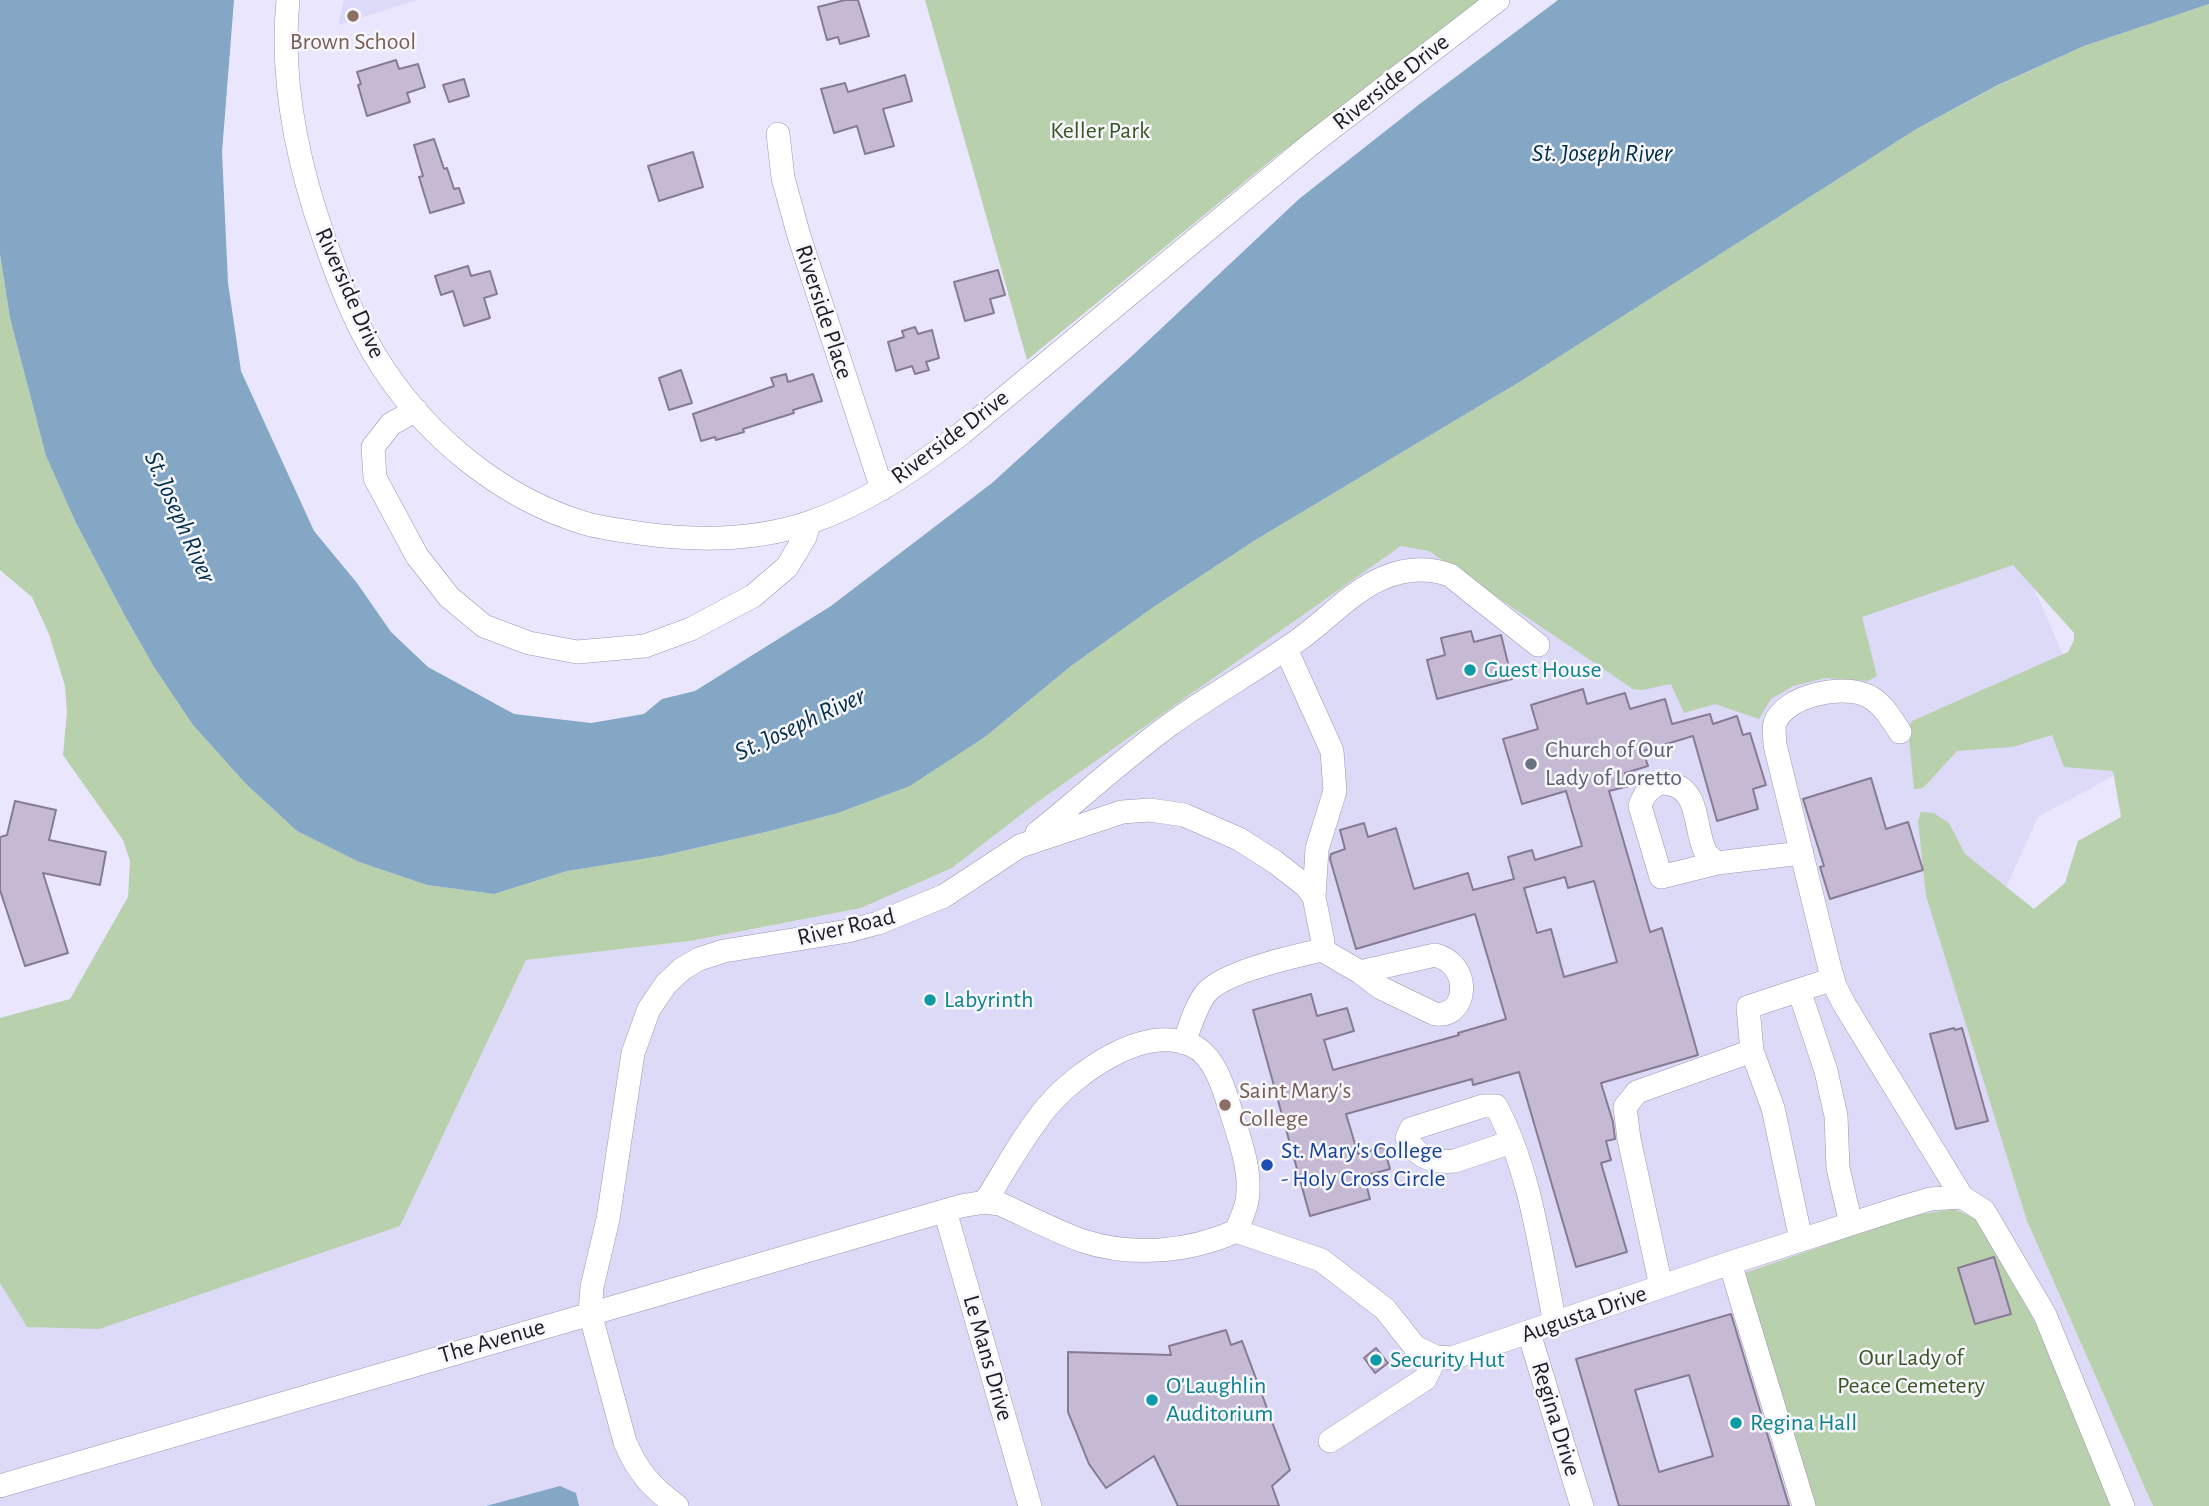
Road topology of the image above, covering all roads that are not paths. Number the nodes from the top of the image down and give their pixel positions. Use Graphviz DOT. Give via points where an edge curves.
graph roads {
  1 [pos="288,0"];
  2 [pos="1498,0"];
  3 [pos="778,134"];
  4 [pos="416,410"];
  5 [pos="882,489"];
  6 [pos="808,523"];
  7 [pos="1538,645"];
  8 [pos="1286,649"];
  9 [pos="1900,732"];
  10 [pos="1020,846"];
  11 [pos="1802,853"];
  12 [pos="1717,863"];
  13 [pos="1314,897"];
  14 [pos="1322,950"];
  15 [pos="1360,972"];
  16 [pos="1833,979"];
  17 [pos="1799,990"];
  18 [pos="1184,1043"];
  19 [pos="1752,1051"];
  20 [pos="1511,1142"];
  21 [pos="1962,1197"];
  22 [pos="985,1202"];
  23 [pos="945,1211"];
  24 [pos="1851,1224"];
  25 [pos="1236,1231"];
  26 [pos="1801,1240"];
  27 [pos="1730,1263"];
  28 [pos="1661,1286"];
  29 [pos="590,1313"];
  30 [pos="1555,1323"];
  31 [pos="1529,1333"];
  32 [pos="1436,1357"];
  33 [pos="1330,1441"];
  34 [pos="0,1486"];
  35 [pos="677,1506"];
  36 [pos="1030,1506"];
  37 [pos="1582,1506"];
  38 [pos="1804,1506"];
  39 [pos="2123,1506"];
  1 -- 4 [label="street, Riverside Drive" via="292,106 313,207 362,331 383,368"];
  2 -- 5 [label="street, Riverside Drive" via="1311,144 962,433"];
  3 -- 5 [label="street, Riverside Place" via="782,178"];
  4 -- 6 [label="street, Riverside Drive" via="479,471 584,523 701,538 747,536"];
  4 -- 6 [label="street" via="391,424 373,447 375,478 417,556 449,597 484,626 529,643 577,652 645,646 691,629 753,596 787,567 806,537"];
  5 -- 6 [label="street, Riverside Drive"];
  7 -- 8 [label="street" via="1450,575 1420,569 1364,588"];
  8 -- 10 [label="street" via="1170,724"];
  8 -- 13 [label="street" via="1332,751 1335,768 1335,791 1317,849"];
  9 -- 11 [label="street" via="1882,705 1863,694 1825,693 1802,699 1782,713 1775,724 1774,745"];
  10 -- 13 [label="street, River Road" via="1122,812 1184,815 1239,839 1275,862"];
  10 -- 29 [label="street, River Road" via="972,880 908,912 848,932 724,951 699,959 666,984 649,1009 633,1053"];
  11 -- 12 [label="street"];
  11 -- 16 [label="street"];
  13 -- 14 [label="street"];
  14 -- 15 [label="street"];
  14 -- 18 [label="street" via="1213,986 1196,1011"];
  16 -- 17 [label="street"];
  16 -- 21 [label="street"];
  17 -- 19 [label="street" via="1748,1007"];
  17 -- 24 [label="street" via="1836,1116 1838,1168"];
  18 -- 22 [label="street" via="1146,1042 1114,1055 1064,1089 1038,1118"];
  18 -- 25 [label="street" via="1209,1060 1222,1083 1240,1140 1247,1201"];
  19 -- 26 [label="street" via="1773,1108"];
  19 -- 28 [label="street" via="1637,1093 1625,1107"];
  20 -- 30 [label="street" via="1528,1191"];
  21 -- 24 [label="street, Augusta Drive" via="1930,1199"];
  21 -- 39 [label="street" via="1984,1211 2045,1315"];
  22 -- 23 [label="street, The Avenue"];
  22 -- 25 [label="street" via="1116,1249 1185,1247"];
  23 -- 29 [label="street, The Avenue"];
  23 -- 36 [label="street, Le Mans Drive"];
  24 -- 26 [label="street, Augusta Drive"];
  25 -- 32 [label="street" via="1321,1260 1385,1309 1415,1347"];
  26 -- 27 [label="street, Augusta Drive"];
  27 -- 28 [label="street, Augusta Drive"];
  27 -- 38 [label="street"];
  28 -- 30 [label="street, Augusta Drive"];
  29 -- 34 [label="street, The Avenue"];
  29 -- 35 [label="street" via="633,1461 657,1492"];
  30 -- 31 [label="street, Augusta Drive"];
  31 -- 32 [label="street, Augusta Drive" via="1452,1358"];
  31 -- 37 [label="street, Regina Drive"];
  32 -- 33 [label="street" via="1424,1379"];
}
